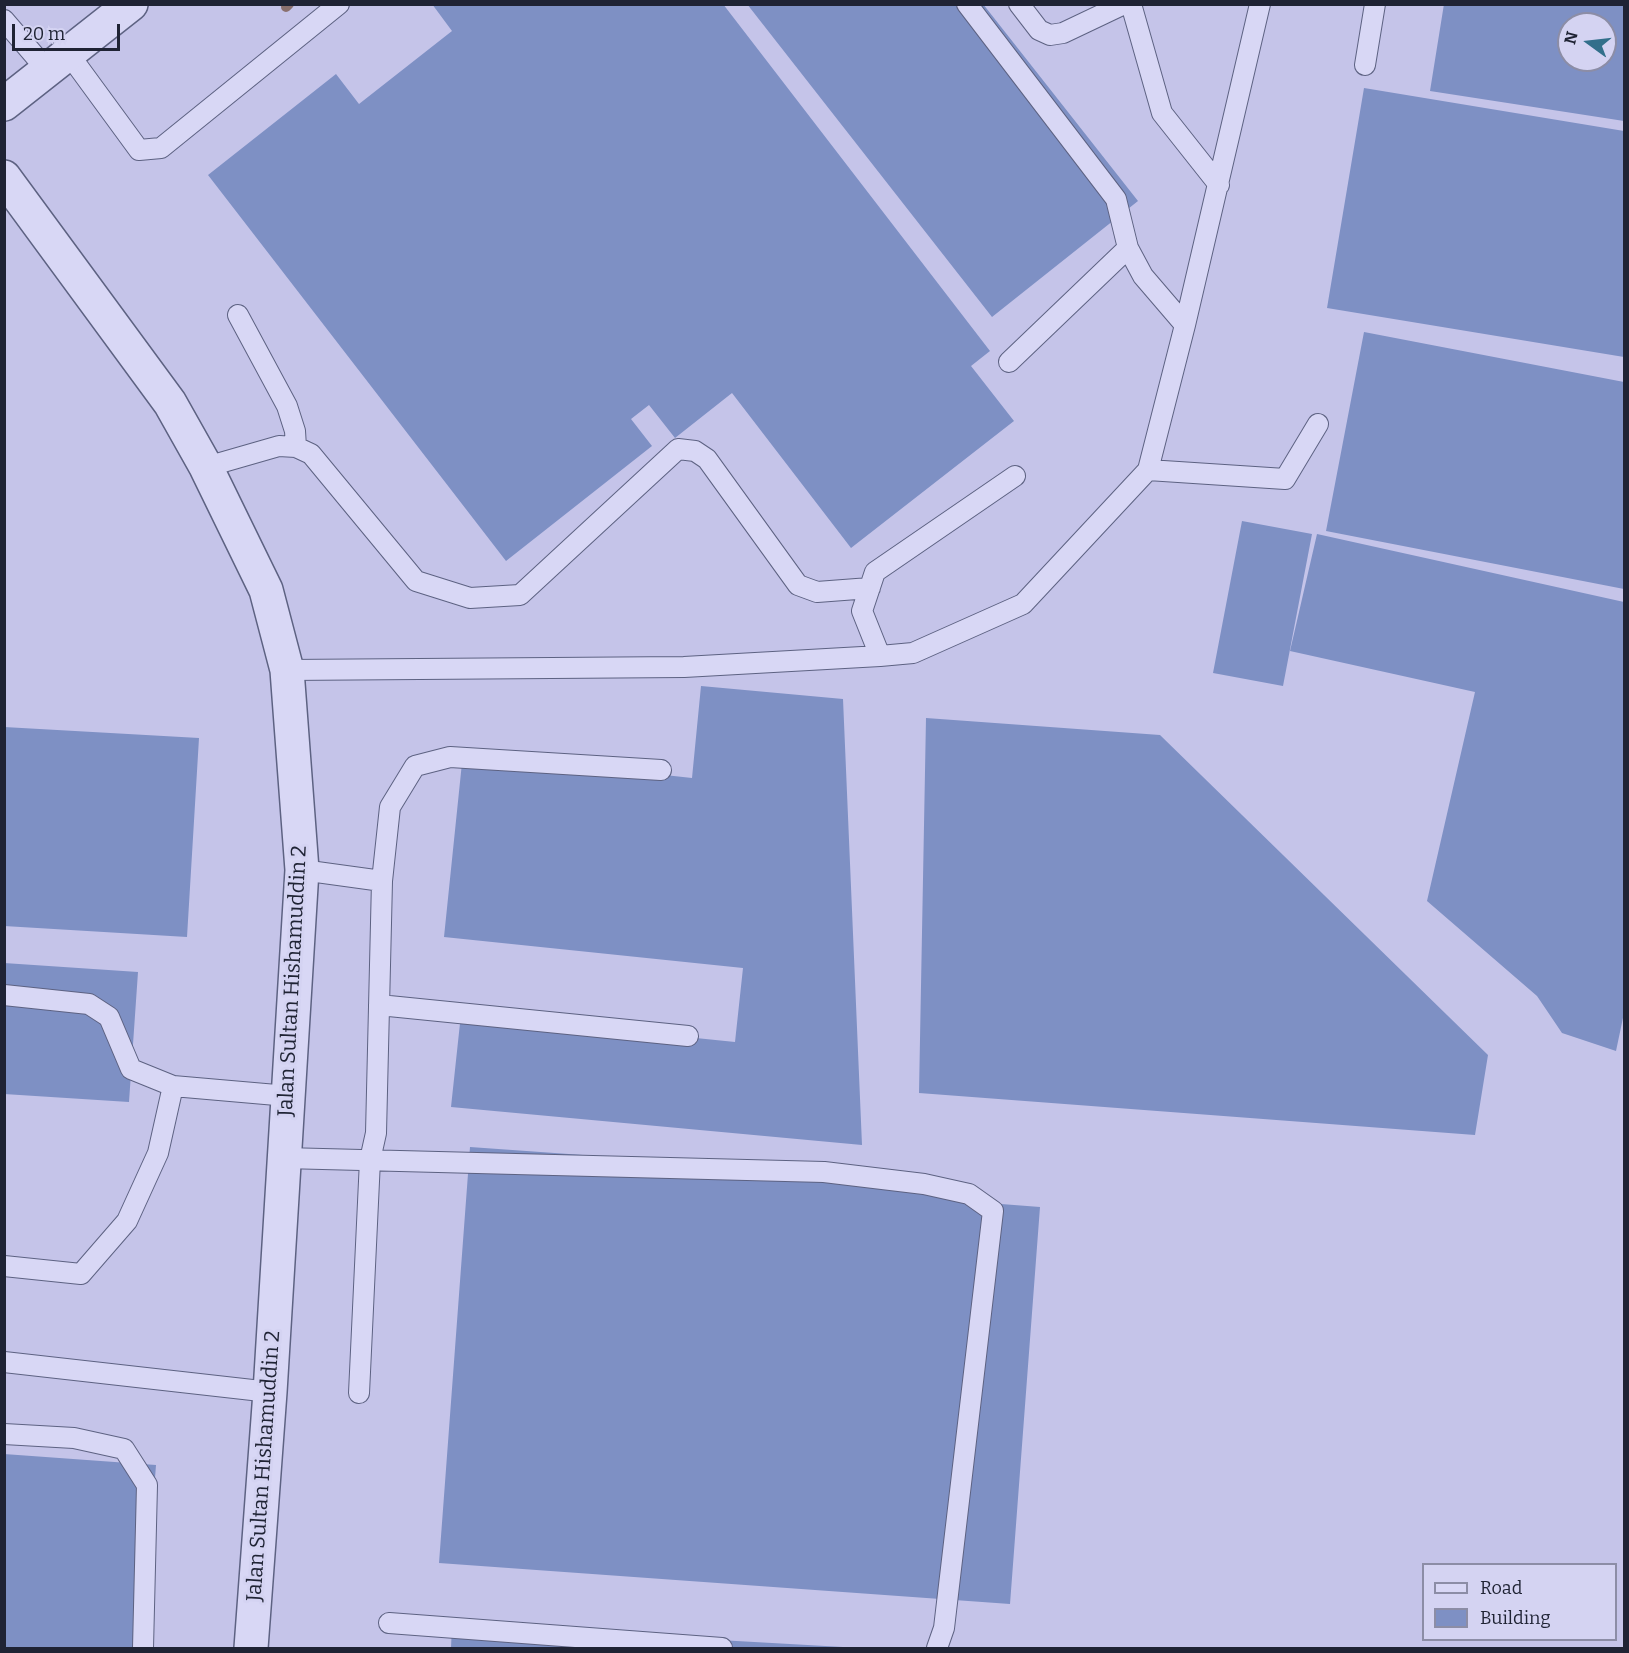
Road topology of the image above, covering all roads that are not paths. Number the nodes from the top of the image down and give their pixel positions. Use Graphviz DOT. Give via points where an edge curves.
graph roads {
  1 [pos="339,4"];
  2 [pos="967,4"];
  3 [pos="1019,4"];
  4 [pos="1124,4"];
  5 [pos="1131,4"];
  6 [pos="1260,4"];
  7 [pos="1375,4"];
  8 [pos="127,6"];
  9 [pos="4,20"];
  10 [pos="58,62"];
  11 [pos="1365,65"];
  12 [pos="4,104"];
  13 [pos="4,177"];
  14 [pos="1219,184"];
  15 [pos="1128,248"];
  16 [pos="238,315"];
  17 [pos="1185,325"];
  18 [pos="1009,362"];
  19 [pos="1318,424"];
  20 [pos="296,447"];
  21 [pos="206,467"];
  22 [pos="1149,470"];
  23 [pos="1015,476"];
  24 [pos="870,588"];
  25 [pos="880,656"];
  26 [pos="287,670"];
  27 [pos="661,770"];
  28 [pos="302,870"];
  29 [pos="382,880"];
  30 [pos="4,995"];
  31 [pos="379,1005"];
  32 [pos="688,1036"];
  33 [pos="173,1086"];
  34 [pos="288,1096"];
  35 [pos="285,1158"];
  36 [pos="370,1160"];
  37 [pos="4,1266"];
  38 [pos="4,1362"];
  39 [pos="270,1392"];
  40 [pos="359,1393"];
  41 [pos="4,1434"];
  42 [pos="389,1623"];
  43 [pos="143,1648"];
  44 [pos="251,1648"];
  45 [pos="722,1648"];
  46 [pos="937,1648"];
  1 -- 10 [label="lane" via="161,148 139,150"];
  2 -- 15 [label="lane" via="1116,199"];
  3 -- 4 [label="lane" via="1039,30 1050,35 1063,33"];
  5 -- 14 [label="lane" via="1162,113"];
  6 -- 14 [label="lane"];
  7 -- 11 [label="lane"];
  8 -- 10 [label="street"];
  9 -- 10 [label="lane"];
  10 -- 12 [label="street"];
  13 -- 21 [label="street, Jalan Sultan Hishamuddin 2" via="170,403"];
  14 -- 17 [label="lane"];
  15 -- 17 [label="lane" via="1143,276"];
  15 -- 18 [label="lane"];
  16 -- 20 [label="lane" via="288,406"];
  17 -- 22 [label="lane"];
  19 -- 22 [label="lane" via="1285,479"];
  20 -- 21 [label="lane" via="279,446"];
  20 -- 24 [label="lane" via="311,454 416,581 470,597 520,595 678,449 695,451 707,459 798,585 817,592"];
  21 -- 26 [label="street, Jalan Sultan Hishamuddin 2" via="266,590"];
  22 -- 25 [label="lane" via="1023,604 913,653"];
  23 -- 24 [label="lane" via="875,572"];
  24 -- 25 [label="lane" via="862,611"];
  25 -- 26 [label="lane" via="684,667"];
  26 -- 28 [label="street, Jalan Sultan Hishamuddin 2"];
  27 -- 29 [label="lane" via="450,757 415,766 390,807"];
  28 -- 29 [label="lane"];
  28 -- 34 [label="street, Jalan Sultan Hishamuddin 2"];
  29 -- 31 [label="lane"];
  30 -- 33 [label="lane" via="89,1004 109,1017 131,1069"];
  31 -- 32 [label="lane"];
  31 -- 36 [label="lane" via="376,1132"];
  33 -- 34 [label="lane"];
  33 -- 37 [label="lane" via="158,1153 127,1221 81,1274"];
  34 -- 35 [label="street, Jalan Sultan Hishamuddin 2"];
  35 -- 36 [label="lane"];
  35 -- 39 [label="street, Jalan Sultan Hishamuddin 2"];
  36 -- 40 [label="lane"];
  36 -- 46 [label="lane" via="824,1172 924,1184 969,1194 993,1211 945,1628"];
  38 -- 39 [label="lane"];
  39 -- 44 [label="street, Jalan Sultan Hishamuddin 2"];
  41 -- 43 [label="lane" via="74,1438 124,1449 147,1485"];
  42 -- 45 [label="lane"];
}
